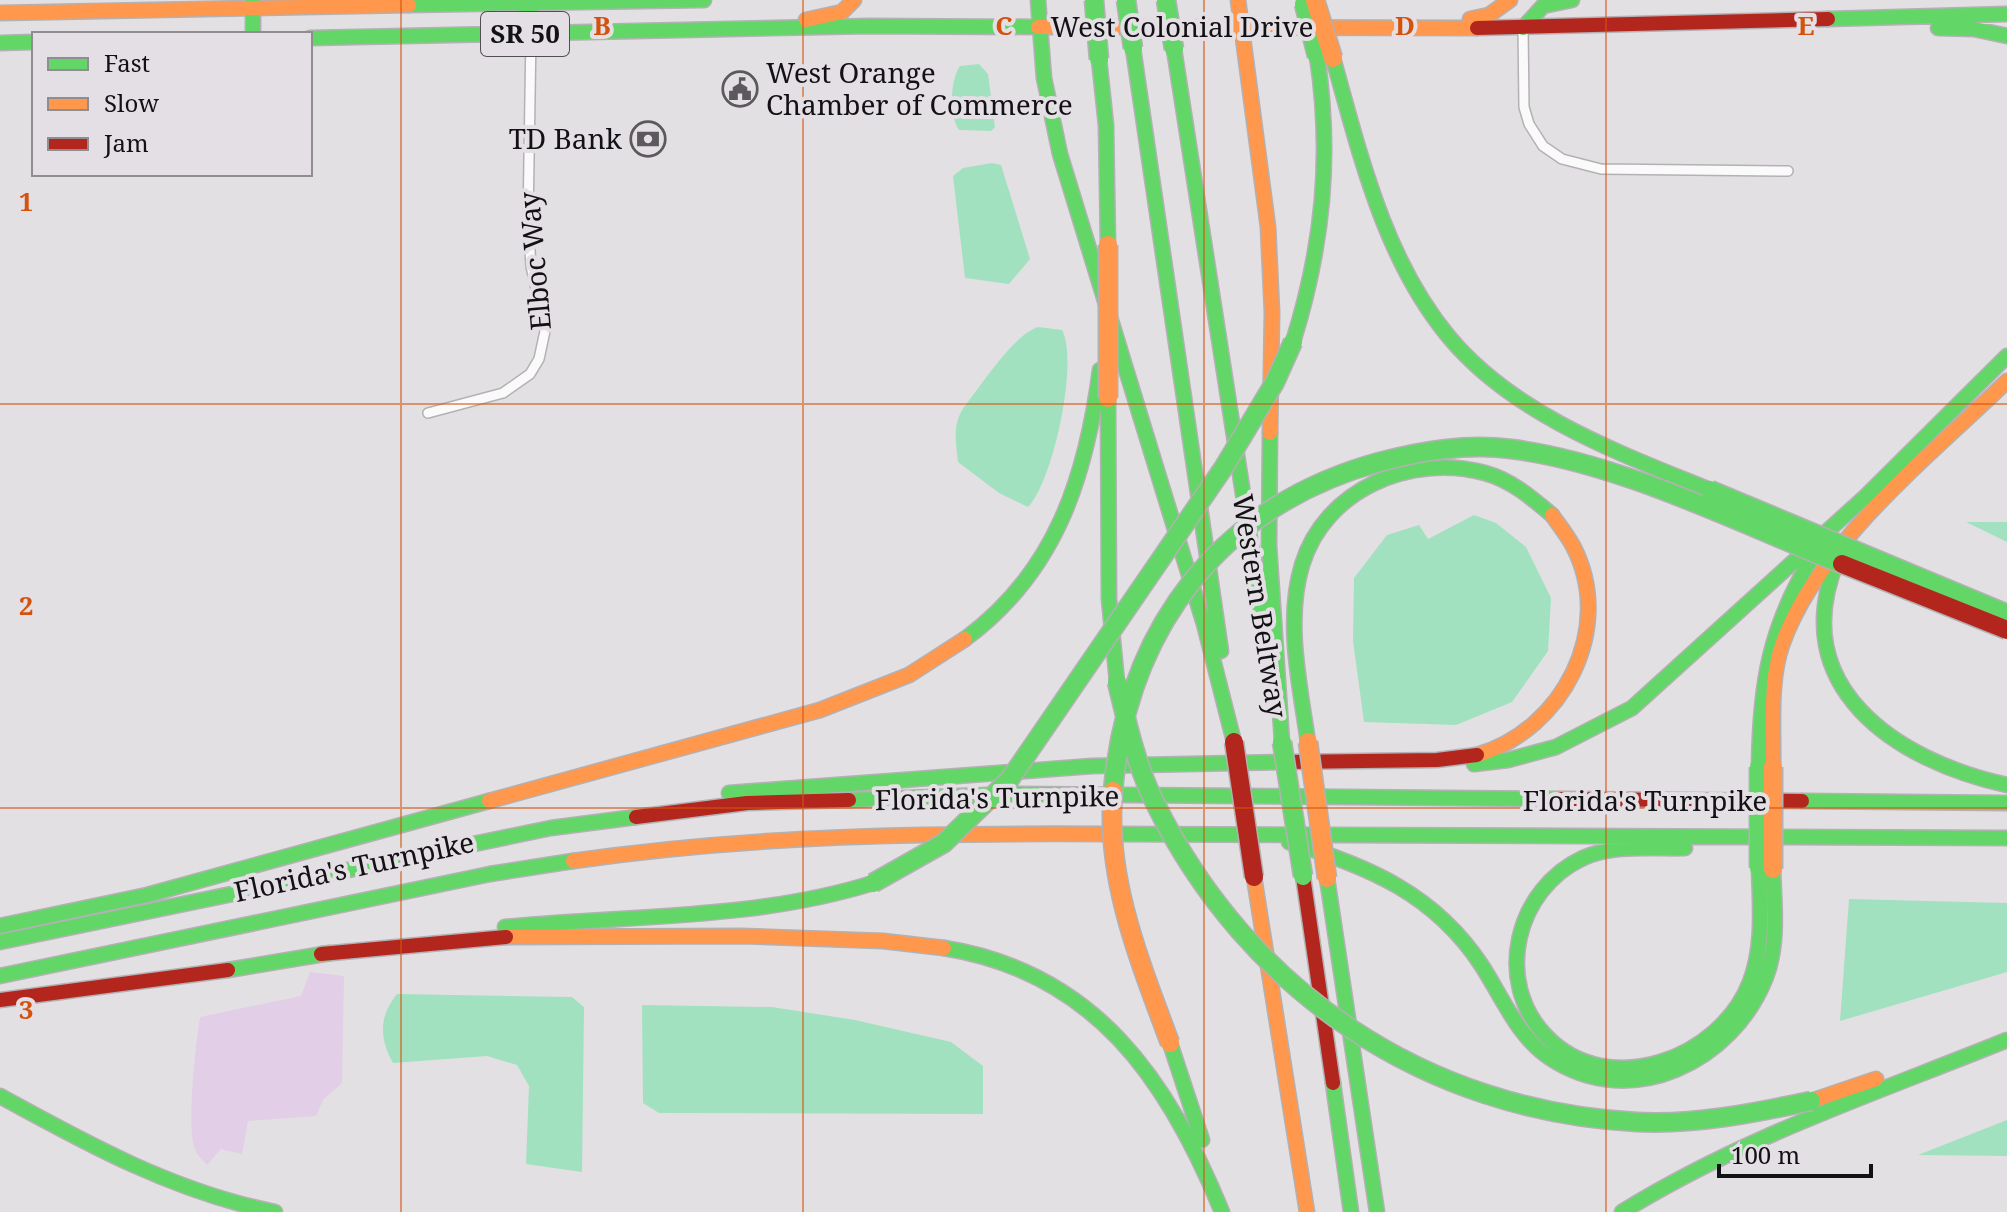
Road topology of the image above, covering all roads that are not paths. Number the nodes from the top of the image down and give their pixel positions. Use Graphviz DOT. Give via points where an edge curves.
graph roads {
  1 [pos="704,0"];
  2 [pos="854,0"];
  3 [pos="1038,0"];
  4 [pos="1094,0"];
  5 [pos="1126,0"];
  6 [pos="1166,0"];
  7 [pos="1238,0"];
  8 [pos="1303,0"];
  9 [pos="1315,0"];
  10 [pos="1510,0"];
  11 [pos="1572,0"];
  12 [pos="535,3"];
  13 [pos="563,3"];
  14 [pos="253,4"];
  15 [pos="0,13"];
  16 [pos="2007,14"];
  17 [pos="1712,24"];
  18 [pos="1435,25"];
  19 [pos="1242,26"];
  20 [pos="1038,28"];
  21 [pos="1523,28"];
  22 [pos="768,29"];
  23 [pos="253,32"];
  24 [pos="531,34"];
  25 [pos="463,36"];
  26 [pos="2007,36"];
  27 [pos="312,38"];
  28 [pos="32,42"];
  29 [pos="0,43"];
  30 [pos="1325,57"];
  31 [pos="1788,171"];
  32 [pos="1108,245"];
  33 [pos="2007,356"];
  34 [pos="2007,381"];
  35 [pos="428,413"];
  36 [pos="1865,497"];
  37 [pos="1863,524"];
  38 [pos="2007,614"];
  39 [pos="2007,630"];
  40 [pos="1234,742"];
  41 [pos="1282,742"];
  42 [pos="1359,763"];
  43 [pos="1766,767"];
  44 [pos="2007,785"];
  45 [pos="2007,803"];
  46 [pos="551,828"];
  47 [pos="1267,836"];
  48 [pos="1814,837"];
  49 [pos="2007,838"];
  50 [pos="1766,868"];
  51 [pos="0,926"];
  52 [pos="0,942"];
  53 [pos="321,954"];
  54 [pos="0,976"];
  55 [pos="0,1000"];
  56 [pos="2007,1040"];
  57 [pos="0,1096"];
  58 [pos="1809,1109"];
  59 [pos="275,1212"];
  60 [pos="1224,1212"];
  61 [pos="1307,1212"];
  62 [pos="1351,1212"];
  63 [pos="1377,1212"];
  64 [pos="1622,1212"];
  1 -- 13 [label="main road, SR 50"];
  2 -- 22 [label="main road" via="842,12"];
  3 -- 20 [label="main road"];
  4 -- 32 [label="main road, bridge" via="1106,125"];
  5 -- 40 [label="main road, Western Beltway, bridge"];
  6 -- 41 [label="main road, Western Beltway, bridge"];
  7 -- 19 [label="main road"];
  8 -- 30 [label="main road, bridge"];
  9 -- 30 [label="main road, bridge"];
  10 -- 18 [label="main road" via="1489,15"];
  11 -- 21 [label="main road" via="1535,9"];
  12 -- 13 [label="main road, SR 50"];
  12 -- 14 [label="main road, SR 50"];
  12 -- 25 [label="main road" via="509,23"];
  13 -- 24 [label="main road" via="537,21"];
  14 -- 15 [label="main road, SR 50"];
  14 -- 23 [label="main road"];
  16 -- 17 [label="main road, West Colonial Drive / SR 50"];
  17 -- 21 [label="main road, West Colonial Drive / SR 50"];
  17 -- 26 [label="main road" via="1789,33 1953,28"];
  18 -- 19 [label="main road, West Colonial Drive / SR 50"];
  18 -- 21 [label="main road, West Colonial Drive / SR 50"];
  19 -- 20 [label="main road, West Colonial Drive / SR 50"];
  19 -- 41 [label="main road" via="1272,312 1269,545"];
  20 -- 22 [label="main road, West Colonial Drive / SR 50"];
  20 -- 40 [label="main road" via="1060,154 1195,594"];
  21 -- 31 [label="street" via="1529,124 1543,146 1562,159 1601,169"];
  22 -- 24 [label="main road, West Colonial Drive / SR 50"];
  24 -- 25 [label="main road, West Colonial Drive / SR 50"];
  24 -- 35 [label="street, Elboc Way" via="528,221 545,331 539,359 530,374 503,393"];
  25 -- 27 [label="main road, West Colonial Drive / SR 50"];
  28 -- 29 [label="main road"];
  30 -- 38 [label="main road, bridge" via="1403,265 1465,353 1513,393 1572,429"];
  30 -- 53 [label="main road, bridge" via="1327,205 1307,299 1275,382 1224,467 1010,779 944,843 873,883 780,908 591,918"];
  32 -- 51 [label="main road, bridge" via="1100,370 1081,476 1049,546 1019,591 970,639 903,680 820,710 162,890"];
  32 -- 58 [label="main road, bridge" via="1109,599 1117,682 1133,749 1154,802 1202,888 1258,957 1303,998 1361,1038 1472,1091 1530,1108 1639,1122"];
  33 -- 36 [label="main road"];
  34 -- 37 [label="main road"];
  36 -- 42 [label="main road" via="1675,673 1597,729 1508,760"];
  36 -- 43 [label="main road" via="1817,551 1780,611 1762,671"];
  37 -- 43 [label="main road" via="1810,584 1782,645"];
  37 -- 44 [label="main road" via="1834,566 1825,591 1821,620 1833,673 1851,700 1903,747 1934,764"];
  39 -- 60 [label="main road, bridge" via="1648,487 1512,449 1445,448 1372,461 1303,488 1241,528 1190,578 1149,643 1122,712 1112,780 1115,864 1127,917"];
  40 -- 61 [label="main road, Western Beltway, bridge"];
  41 -- 62 [label="main road, Western Beltway, bridge"];
  42 -- 46 [label="main road" via="1101,765 750,790"];
  42 -- 63 [label="main road, bridge" via="1483,753 1537,722 1567,689 1587,631 1584,577 1553,517 1515,484 1442,465 1407,469 1361,489 1321,527 1305,555 1294,603 1308,742"];
  43 -- 50 [label="main road, bridge"];
  45 -- 46 [label="main road, Florida's Turnpike" via="952,795 747,803"];
  46 -- 52 [label="main road, Florida's Turnpike"];
  47 -- 48 [label="main road, Florida's Turnpike"];
  47 -- 50 [label="main road" via="1359,863 1419,894 1446,918 1535,1044 1569,1069 1608,1080 1655,1079 1680,1071 1723,1045 1741,1026 1758,998 1771,954"];
  47 -- 54 [label="main road, Florida's Turnpike" via="893,833 662,850 490,874"];
  48 -- 49 [label="main road, Florida's Turnpike"];
  48 -- 50 [label="main road" via="1608,851 1565,867 1530,904 1516,945 1516,974 1531,1016 1567,1052 1610,1067 1653,1066 1700,1046 1746,993 1758,952"];
  53 -- 55 [label="main road"];
  53 -- 60 [label="main road" via="474,939 739,936 924,944 987,957 1079,1003 1121,1036 1156,1077 1188,1131"];
  56 -- 58 [label="main road"];
  57 -- 59 [label="main road" via="171,1186"];
  58 -- 64 [label="main road" via="1675,1176"];
}
